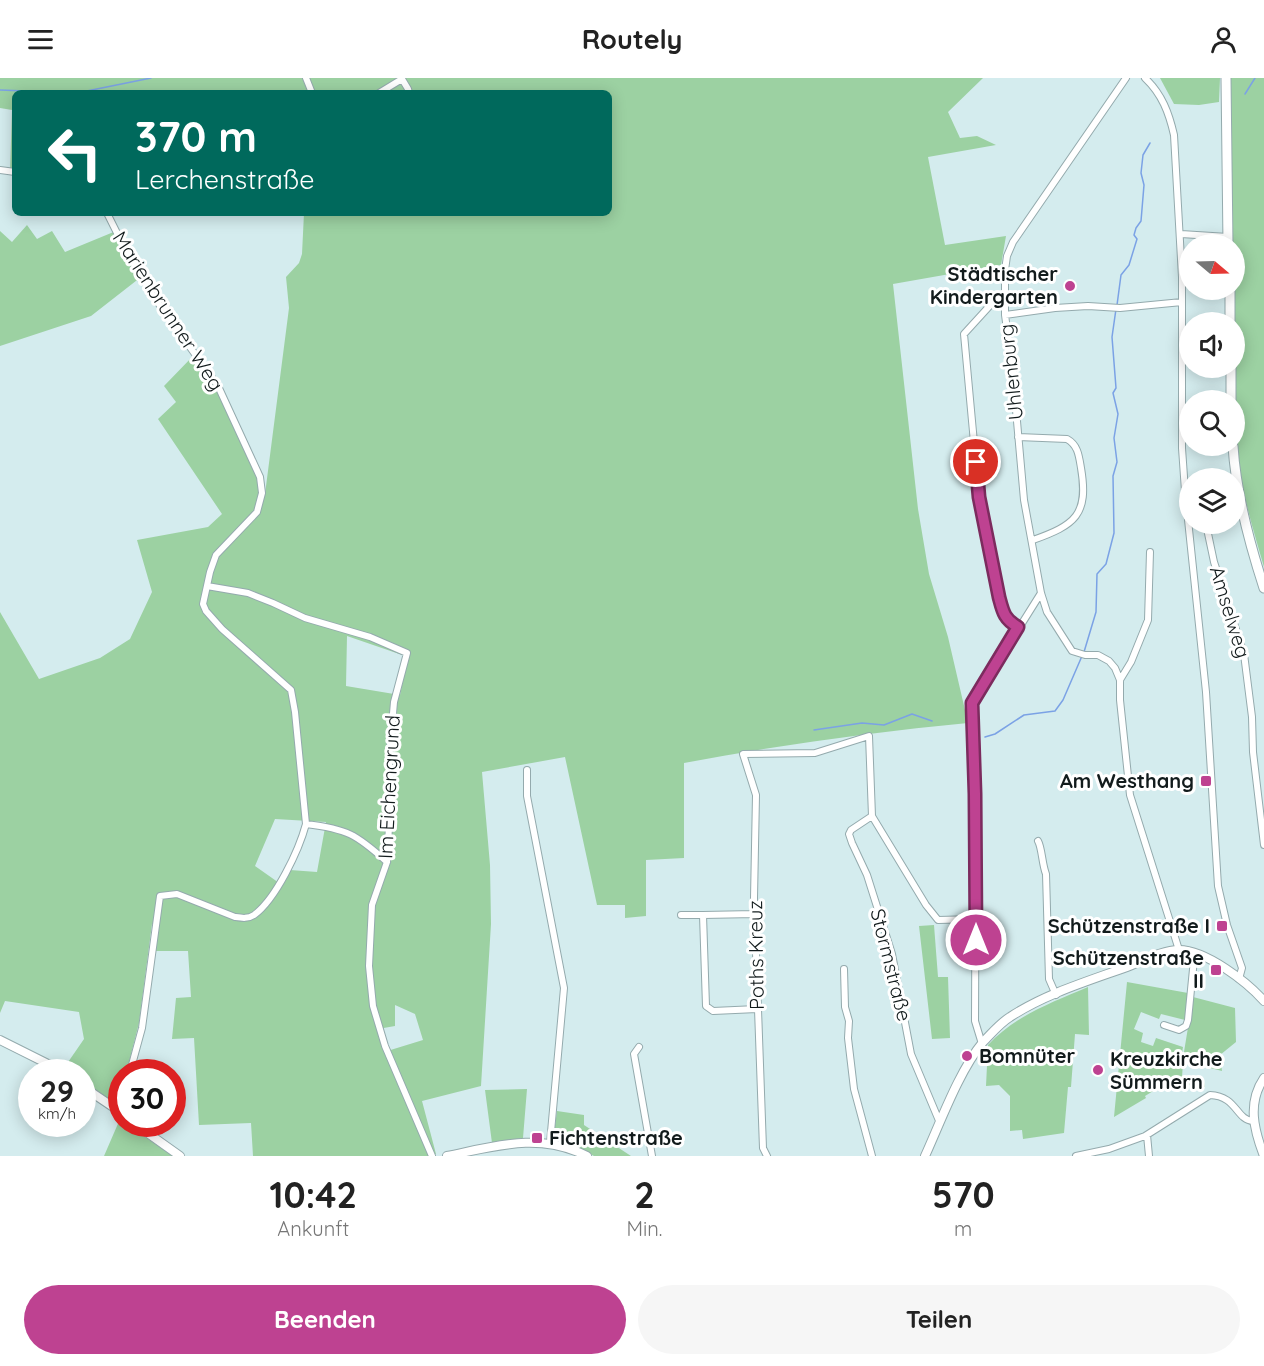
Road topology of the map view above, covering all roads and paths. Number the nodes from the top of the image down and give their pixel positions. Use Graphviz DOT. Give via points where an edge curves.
graph roads {
  1 [pos="1126,78"];
  2 [pos="1145,78"];
  3 [pos="1226,78"];
  4 [pos="384,90"];
  5 [pos="408,90"];
  6 [pos="108,216"];
  7 [pos="1181,234"];
  8 [pos="1228,234"];
  9 [pos="1005,296"];
  10 [pos="1182,302"];
  11 [pos="1005,315"];
  12 [pos="1018,437"];
  13 [pos="1245,526"];
  14 [pos="1208,534"];
  15 [pos="1033,540"];
  16 [pos="1150,552"];
  17 [pos="207,586"];
  18 [pos="1264,588"];
  19 [pos="1041,593"];
  20 [pos="1018,627"];
  21 [pos="1120,680"];
  22 [pos="527,770"];
  23 [pos="872,816"];
  24 [pos="306,824"];
  25 [pos="1038,841"];
  26 [pos="1264,845"];
  27 [pos="387,862"];
  28 [pos="755,914"];
  29 [pos="681,915"];
  30 [pos="703,915"];
  31 [pos="976,919"];
  32 [pos="1179,950"];
  33 [pos="1196,954"];
  34 [pos="844,969"];
  35 [pos="1239,979"];
  36 [pos="1056,994"];
  37 [pos="1264,1001"];
  38 [pos="757,1009"];
  39 [pos="1164,1025"];
  40 [pos="0,1040"];
  41 [pos="982,1044"];
  42 [pos="639,1047"];
  43 [pos="38,1059"];
  44 [pos="134,1059"];
  45 [pos="1264,1078"];
  46 [pos="1253,1121"];
  47 [pos="940,1124"];
  48 [pos="1146,1135"];
  49 [pos="153,1137"];
  50 [pos="550,1143"];
  51 [pos="180,1156"];
  52 [pos="432,1156"];
  53 [pos="447,1156"];
  54 [pos="587,1156"];
  55 [pos="652,1156"];
  56 [pos="767,1156"];
  57 [pos="872,1156"];
  58 [pos="925,1156"];
  59 [pos="1076,1156"];
  60 [pos="1149,1156"];
  61 [pos="1264,1156"];
  1 -- 9 [label="street, Uhlenburg" via="1013,242 1005,270"];
  2 -- 7 [label="street" via="1162,100 1174,135"];
  3 -- 8 [label="main road"];
  4 -- 5 [label="street" via="402,79"];
  6 -- 17 [label="street, Marienbrunner Weg" via="156,300 218,386 260,477 262,493 257,512 216,555"];
  9 -- 11 [label="street, Uhlenburg"];
  9 -- 20 [label="street" via="995,300 964,334 979,497 1003,612 1008,622"];
  10 -- 11 [label="street" via="1120,308 1077,306"];
  10 -- 35 [label="street" via="1182,448 1206,692 1218,886 1242,968"];
  11 -- 12 [label="street, Uhlenburg"];
  12 -- 15 [label="street, Uhlenburg" via="1024,500"];
  12 -- 15 [label="street" via="1067,439 1074,443 1085,488 1075,517 1062,529"];
  13 -- 18 [label="main road"];
  14 -- 26 [label="street, Amselweg" via="1244,654"];
  15 -- 19 [label="street, Uhlenburg"];
  16 -- 21 [label="street" via="1148,620"];
  17 -- 24 [label="street, Marienbrunner Weg" via="203,604 206,611 291,690"];
  17 -- 27 [label="street, Im Eichengrund" via="248,593 305,618 370,637 407,653 394,702"];
  19 -- 20 [label="street"];
  19 -- 21 [label="street, Uhlenburg" via="1047,612 1072,651 1109,661"];
  20 -- 31 [label="street" via="972,703"];
  21 -- 32 [label="street" via="1130,795"];
  22 -- 50 [label="street" via="527,796 564,988"];
  23 -- 28 [label="street, Poths Kreuz" via="869,736 815,753 743,754 756,795"];
  23 -- 31 [label="street" via="938,920"];
  23 -- 47 [label="street, Stormstraße" via="849,834 867,875 892,954 911,1054"];
  24 -- 27 [label="street" via="347,831"];
  24 -- 44 [label="street, Marienbrunner Weg" via="279,884 253,916 235,918 177,894 160,896 142,1028"];
  25 -- 36 [label="street" via="1046,874 1049,979"];
  27 -- 52 [label="street, Im Eichengrund" via="372,905 369,933 373,1006 385,1046"];
  28 -- 30 [label="street"];
  28 -- 38 [label="street, Poths Kreuz"];
  29 -- 30 [label="street"];
  30 -- 38 [label="street" via="706,1006 713,1011"];
  31 -- 41 [label="street" via="975,1021"];
  32 -- 33 [label="street"];
  32 -- 36 [label="street"];
  33 -- 35 [label="street"];
  33 -- 39 [label="street" via="1186,1026 1179,1030"];
  34 -- 57 [label="street" via="854,1089"];
  35 -- 37 [label="street"];
  36 -- 41 [label="street" via="1009,1018"];
  38 -- 56 [label="street, Poths Kreuz" via="763,1148"];
  40 -- 43 [label="street"];
  41 -- 47 [label="street"];
  42 -- 55 [label="street" via="634,1054"];
  45 -- 46 [label="street" via="1256,1094"];
  46 -- 48 [label="street" via="1244,1118 1229,1100 1210,1095"];
  46 -- 61 [label="street"];
  47 -- 58 [label="street"];
  48 -- 59 [label="street"];
  48 -- 60 [label="street"];
  49 -- 51 [label="street"];
  50 -- 53 [label="street" via="526,1141"];
  50 -- 54 [label="street"];
}
